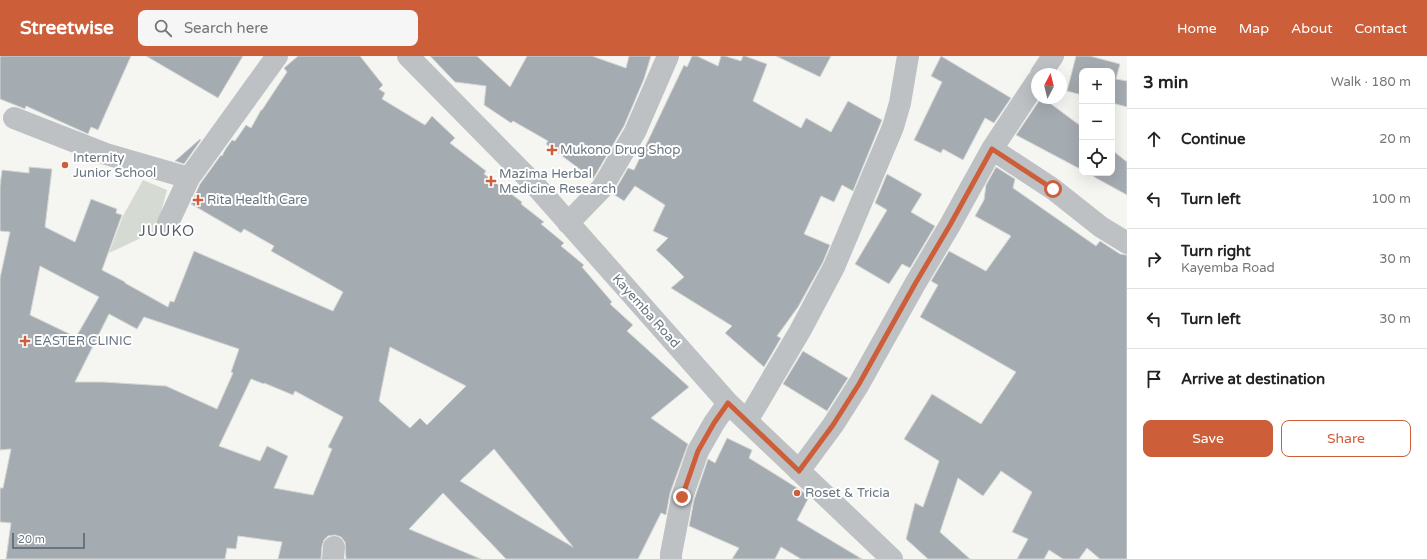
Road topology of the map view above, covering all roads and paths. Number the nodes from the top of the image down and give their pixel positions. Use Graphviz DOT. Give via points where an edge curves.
graph roads {
  1 [pos="277,56"];
  2 [pos="408,56"];
  3 [pos="668,56"];
  4 [pos="908,56"];
  5 [pos="1052,56"];
  6 [pos="1045,68"];
  7 [pos="1031,90"];
  8 [pos="14,118"];
  9 [pos="992,149"];
  10 [pos="189,178"];
  11 [pos="168,223"];
  12 [pos="568,223"];
  13 [pos="1127,243"];
  14 [pos="728,403"];
  15 [pos="747,421"];
  16 [pos="799,471"];
  17 [pos="670,557"];
  18 [pos="892,559"];
  1 -- 10 [label="street"];
  2 -- 12 [label="street, Kayemba Road" via="535,185"];
  3 -- 12 [label="street" via="635,132 602,188"];
  4 -- 15 [label="street" via="893,127 834,267"];
  5 -- 6 [label="street"];
  7 -- 9 [label="street"];
  8 -- 10 [label="street" via="106,154"];
  9 -- 13 [label="street" via="1053,189 1101,227"];
  9 -- 16 [label="street" via="859,384"];
  10 -- 11 [label="street"];
  12 -- 14 [label="street, Kayemba Road"];
  14 -- 15 [label="street, Kayemba Road"];
  14 -- 17 [label="street" via="698,451 682,497"];
  15 -- 16 [label="street, Kayemba Road"];
  16 -- 18 [label="street, Kayemba Road"];
}
